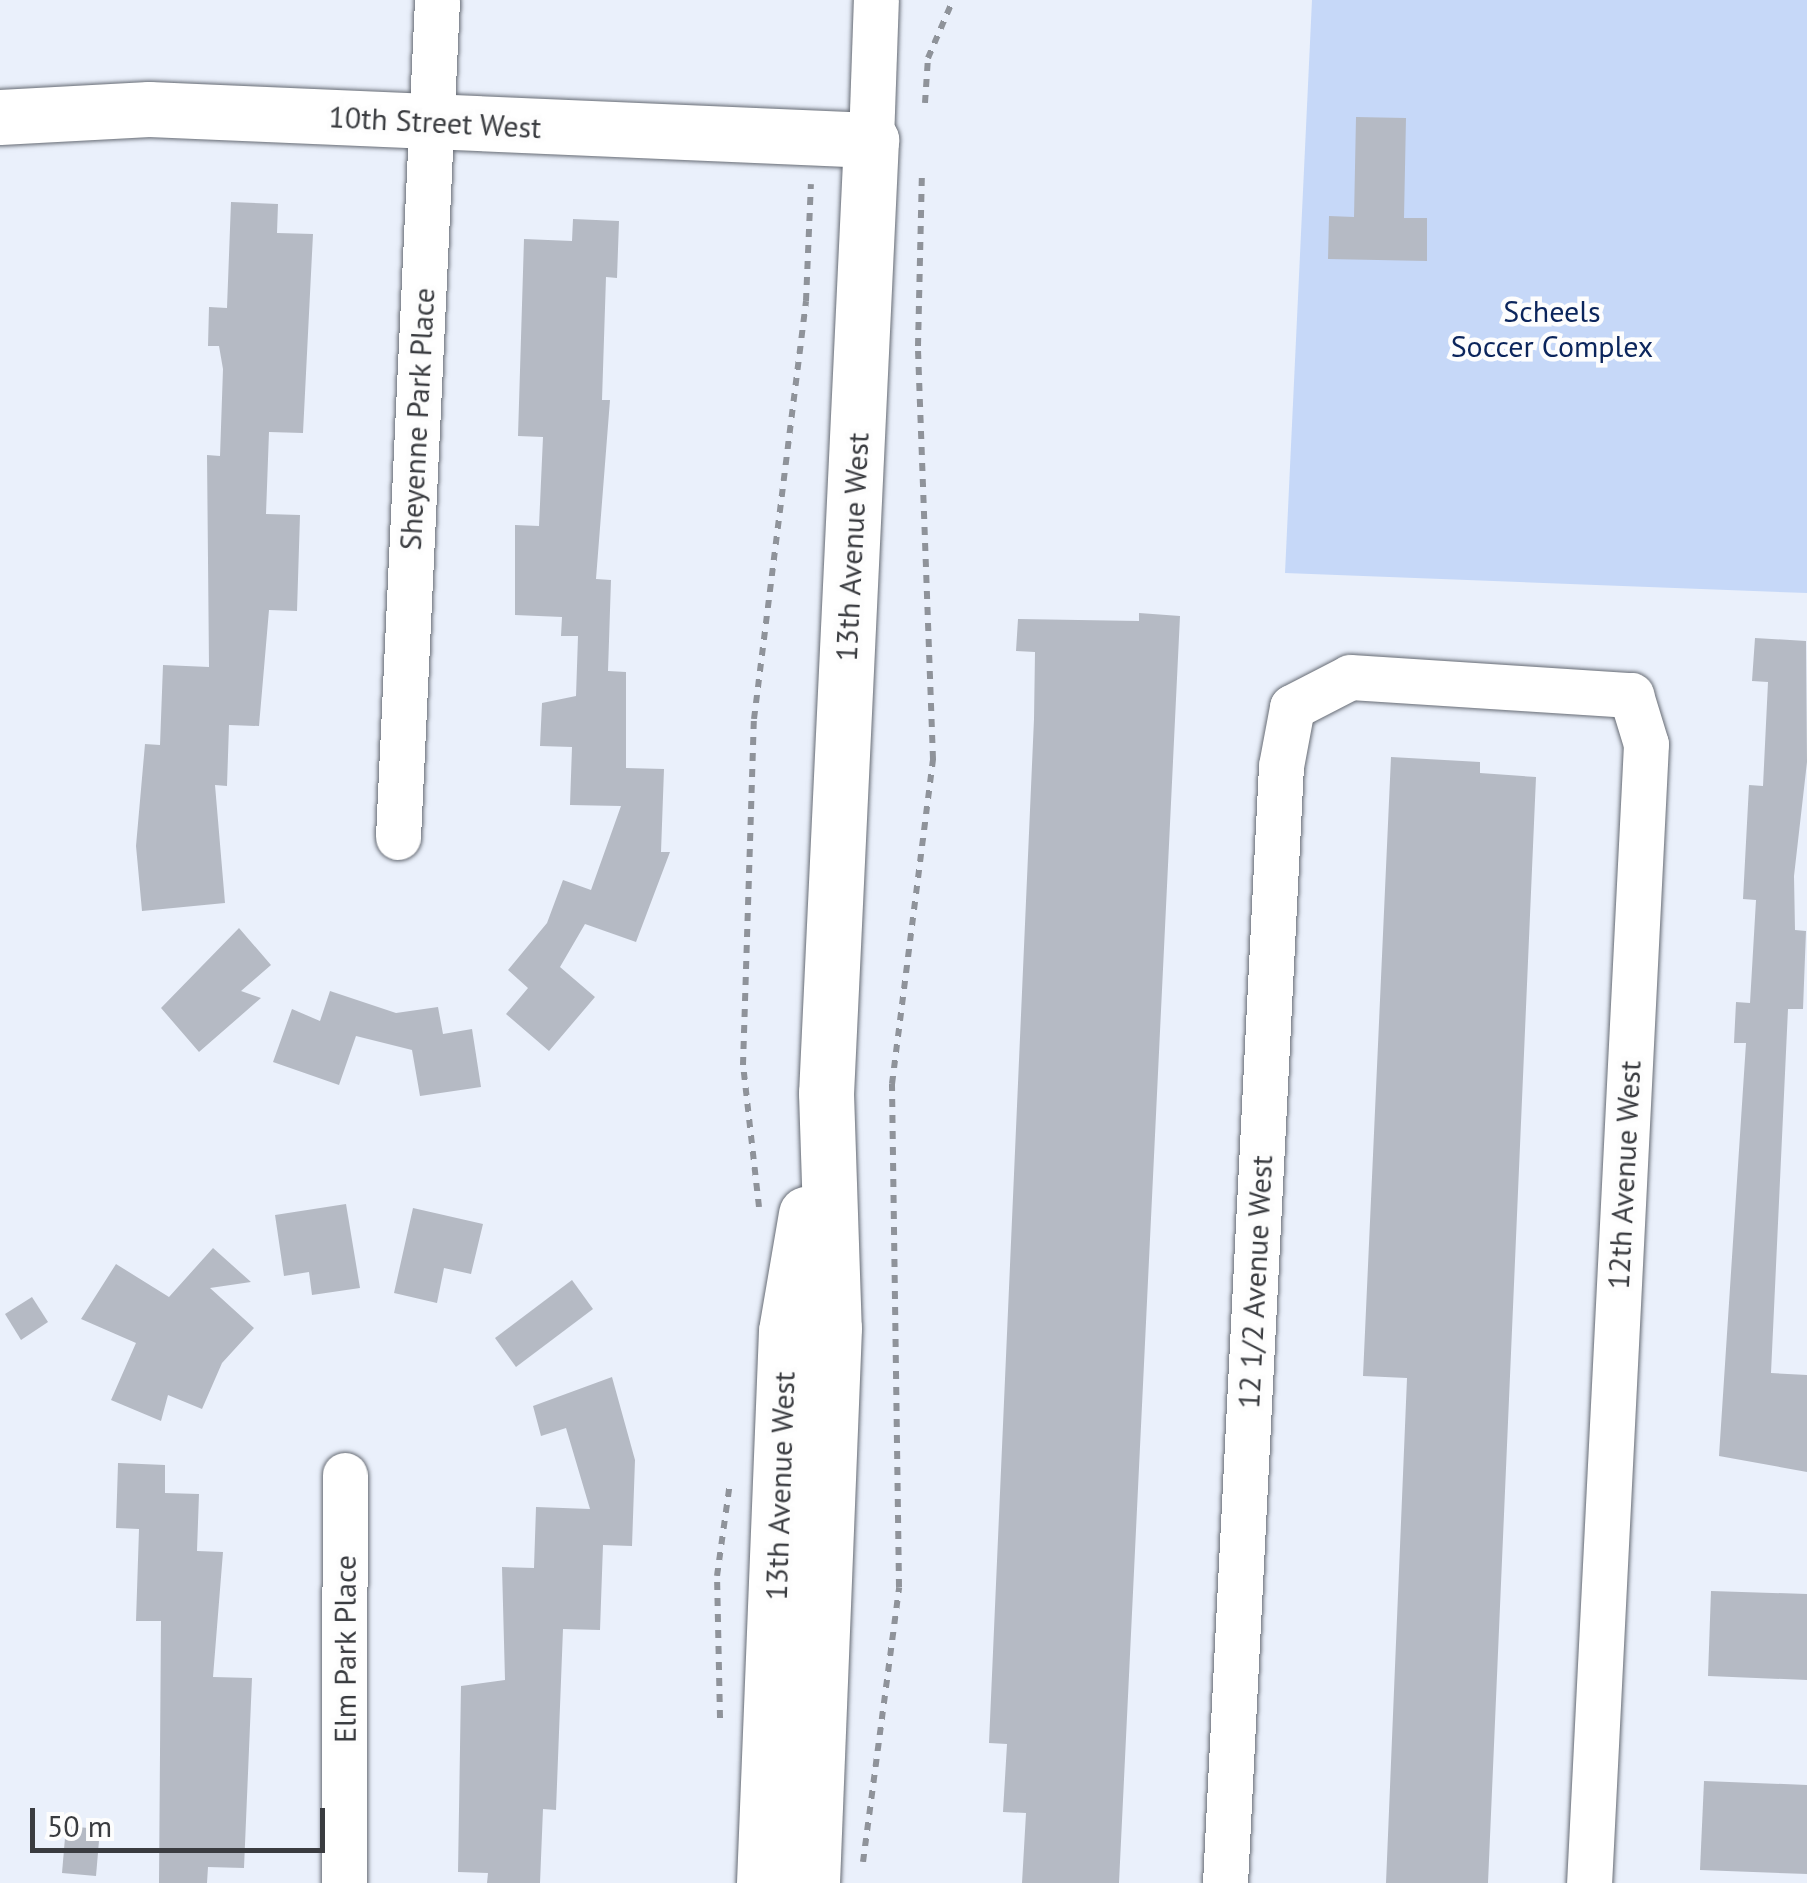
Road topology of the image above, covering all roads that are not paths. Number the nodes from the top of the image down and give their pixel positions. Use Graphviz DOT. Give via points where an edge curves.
graph roads {
  1 [pos="438,0"];
  2 [pos="876,0"];
  3 [pos="0,117"];
  4 [pos="432,122"];
  5 [pos="871,140"];
  6 [pos="1314,696"];
  7 [pos="398,837"];
  8 [pos="826,1093"];
  9 [pos="345,1475"];
  10 [pos="344,1883"];
  11 [pos="764,1883"];
  12 [pos="812,1883"];
  13 [pos="1225,1883"];
  14 [pos="1589,1883"];
  1 -- 4 [label="street, Sheyenne Park Place"];
  2 -- 5 [label="street, 13th Avenue West"];
  3 -- 4 [label="street, 10th Street West" via="149,109"];
  4 -- 5 [label="street, 10th Street West"];
  4 -- 7 [label="street, Sheyenne Park Place"];
  5 -- 8 [label="street, 13th Avenue West"];
  6 -- 13 [label="street, 12 1/2 Avenue West" via="1292,707 1281,766"];
  6 -- 14 [label="street, 12th Avenue West" via="1350,677 1630,694 1646,744"];
  8 -- 11 [label="street, 13th Avenue West" via="786,1331"];
  8 -- 12 [label="street, 13th Avenue West" via="834,1328"];
  9 -- 10 [label="street, Elm Park Place"];
}
